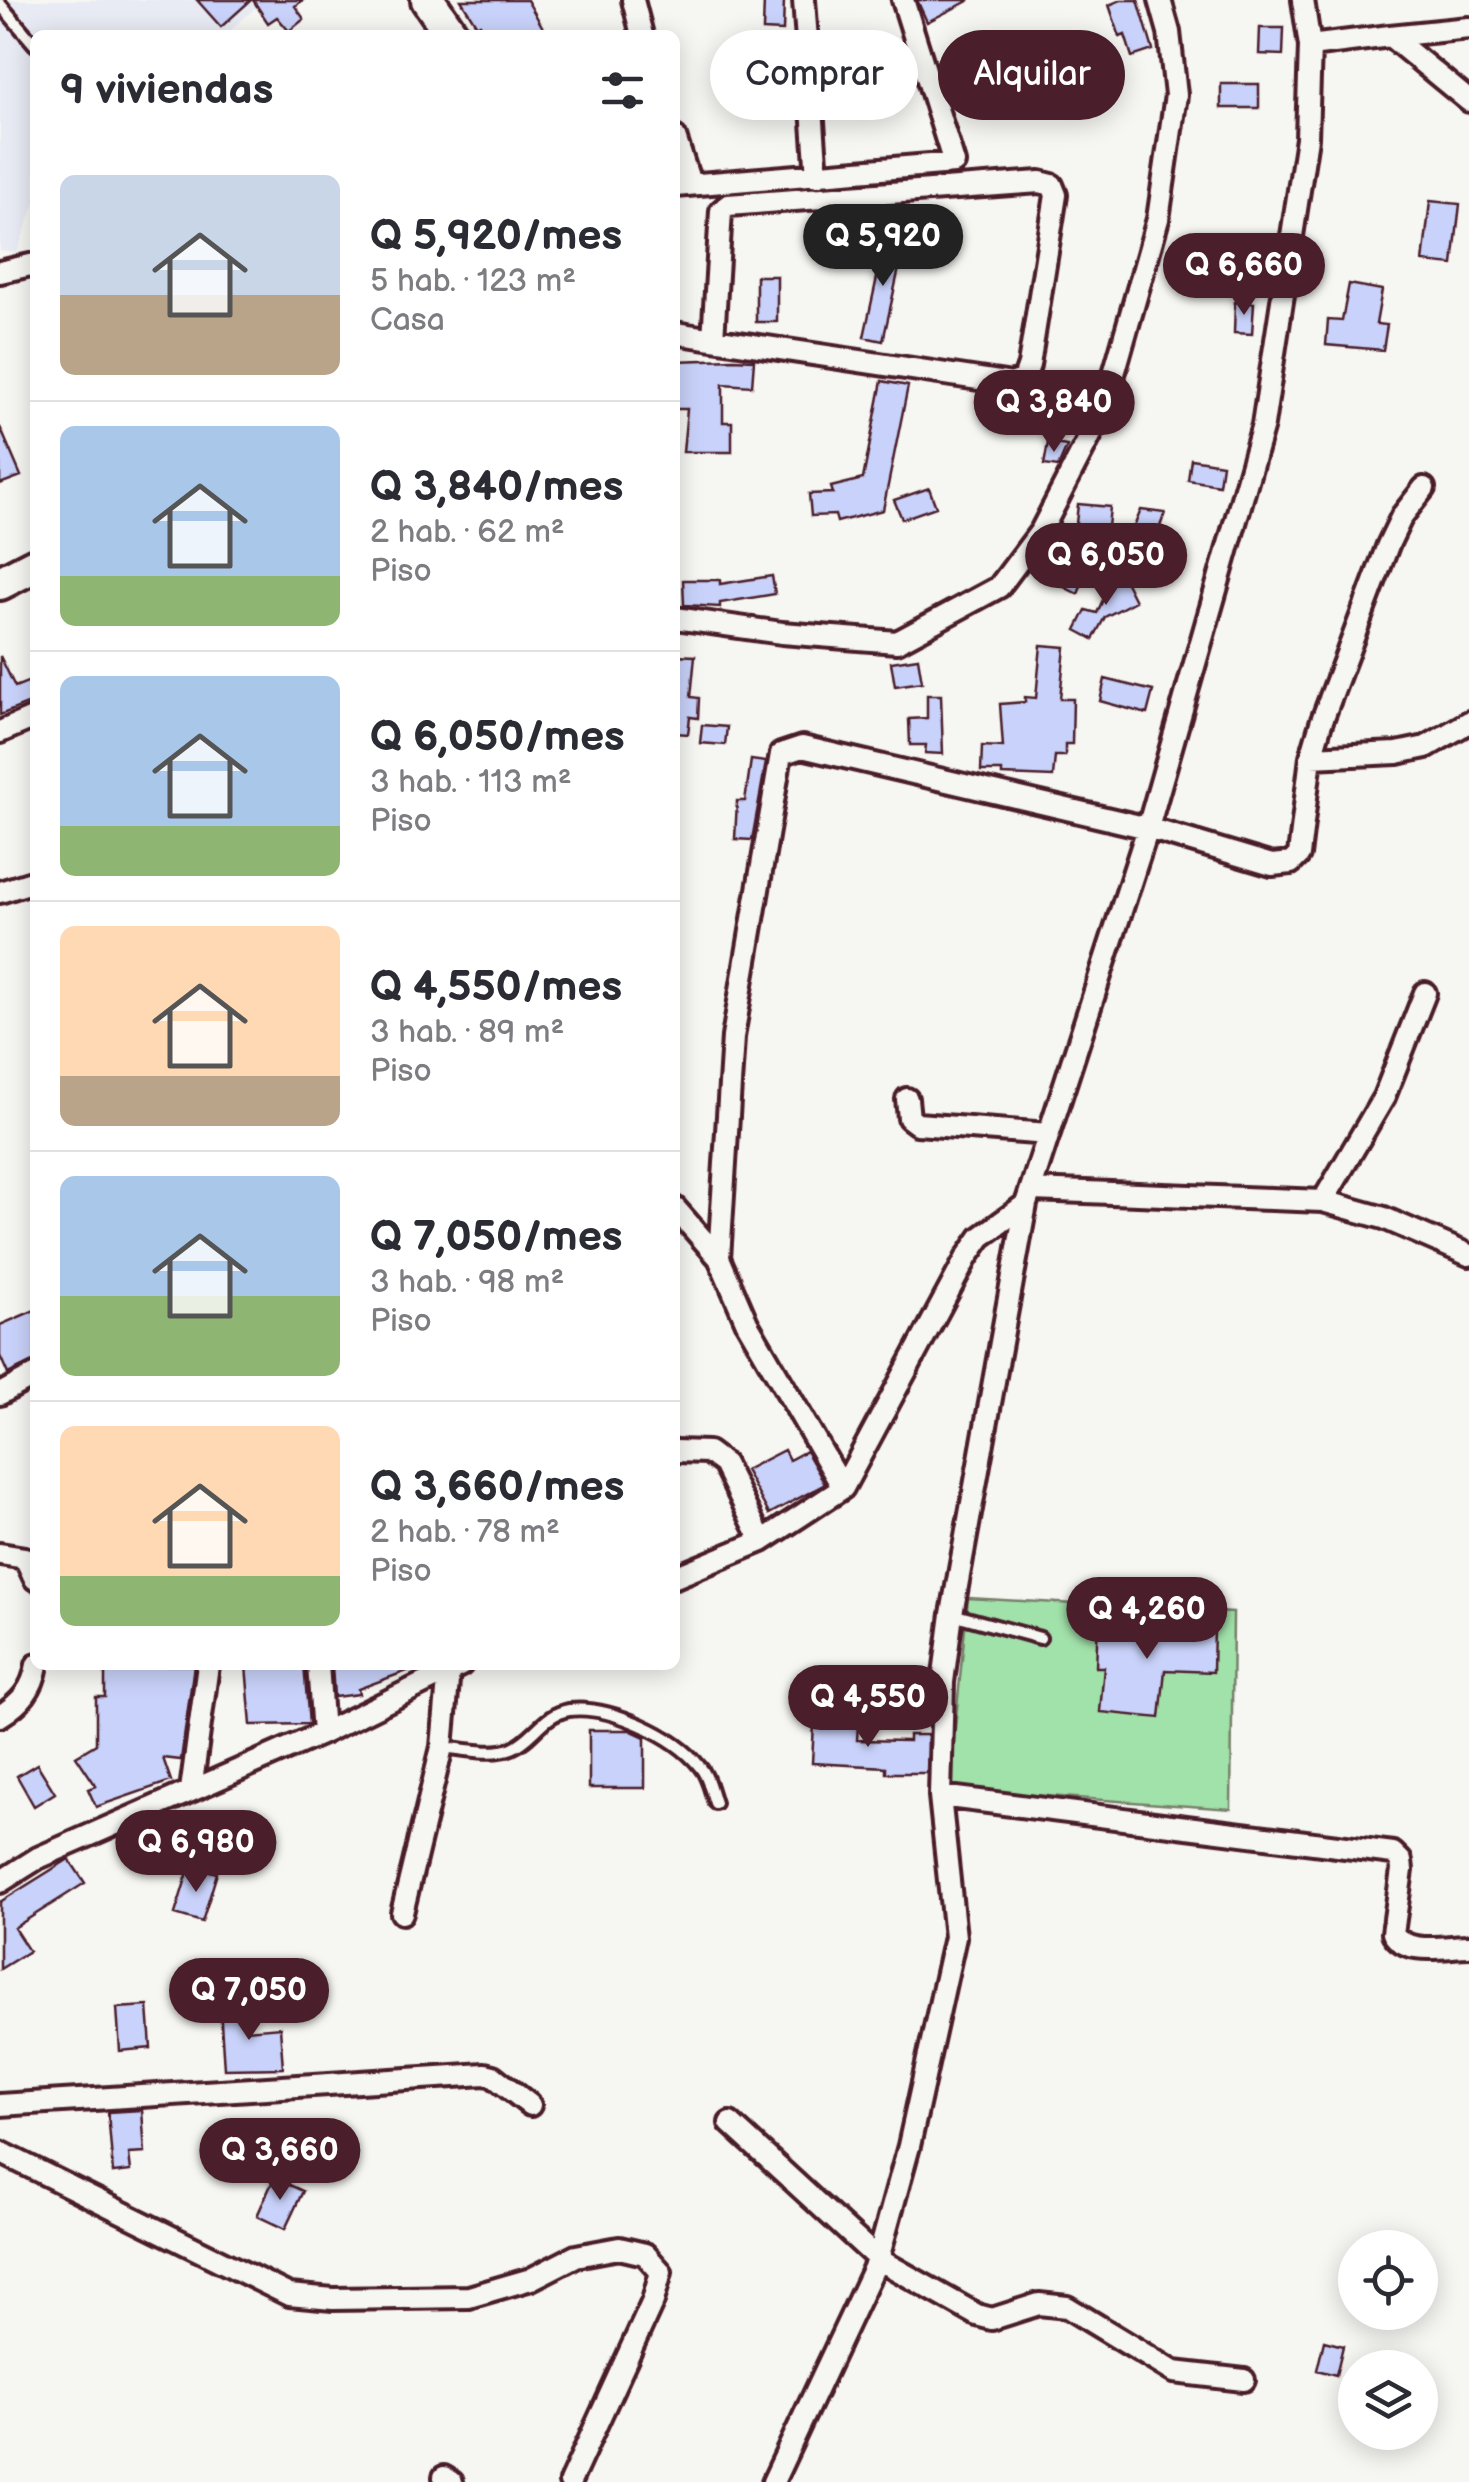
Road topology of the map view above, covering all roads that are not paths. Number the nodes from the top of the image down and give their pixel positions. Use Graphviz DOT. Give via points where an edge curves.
graph roads {
  1 [pos="428,0"];
  2 [pos="632,0"];
  3 [pos="804,0"];
  4 [pos="903,0"];
  5 [pos="1160,0"];
  6 [pos="1303,0"];
  7 [pos="0,4"];
  8 [pos="1469,28"];
  9 [pos="449,30"];
  10 [pos="641,30"];
  11 [pos="1390,36"];
  12 [pos="30,39"];
  13 [pos="1310,46"];
  14 [pos="1469,101"];
  15 [pos="816,176"];
  16 [pos="682,184"];
  17 [pos="30,265"];
  18 [pos="0,272"];
  19 [pos="680,334"];
  20 [pos="713,339"];
  21 [pos="1424,488"];
  22 [pos="30,568"];
  23 [pos="0,583"];
  24 [pos="680,619"];
  25 [pos="30,718"];
  26 [pos="1467,724"];
  27 [pos="0,732"];
  28 [pos="1311,758"];
  29 [pos="1148,828"];
  30 [pos="30,883"];
  31 [pos="0,892"];
  32 [pos="1425,993"];
  33 [pos="907,1099"];
  34 [pos="1050,1134"];
  35 [pos="1029,1197"];
  36 [pos="1322,1201"];
  37 [pos="680,1214"];
  38 [pos="1469,1254"];
  39 [pos="719,1258"];
  40 [pos="30,1378"];
  41 [pos="0,1394"];
  42 [pos="680,1451"];
  43 [pos="843,1488"];
  44 [pos="762,1541"];
  45 [pos="0,1554"];
  46 [pos="30,1568"];
  47 [pos="680,1575"];
  48 [pos="952,1614"];
  49 [pos="1040,1638"];
  50 [pos="36,1670"];
  51 [pos="207,1670"];
  52 [pos="318,1670"];
  53 [pos="451,1670"];
  54 [pos="455,1670"];
  55 [pos="0,1716"];
  56 [pos="323,1733"];
  57 [pos="442,1748"];
  58 [pos="192,1790"];
  59 [pos="940,1796"];
  60 [pos="714,1803"];
  61 [pos="0,1882"];
  62 [pos="402,1912"];
  63 [pos="1469,1946"];
  64 [pos="0,2105"];
  65 [pos="530,2105"];
  66 [pos="730,2123"];
  67 [pos="0,2152"];
  68 [pos="878,2259"];
  69 [pos="1244,2380"];
  70 [pos="570,2482"];
  71 [pos="773,2482"];
  1 -- 9 [label="main road"];
  2 -- 10 [label="street"];
  3 -- 15 [label="street"];
  4 -- 15 [label="street" via="954,163"];
  5 -- 24 [label="street" via="1176,94 1158,219 1104,409 1042,531 999,586 898,642"];
  6 -- 13 [label="street"];
  7 -- 12 [label="lane"];
  8 -- 11 [label="street"];
  11 -- 13 [label="street"];
  11 -- 14 [label="street"];
  13 -- 29 [label="street" via="1307,138 1263,425"];
  15 -- 16 [label="street"];
  17 -- 18 [label="street"];
  19 -- 20 [label="street"];
  20 -- 20 [label="street" via="1012,384 1024,379 1056,195 1052,185 728,205 721,211"];
  21 -- 28 [label="street" via="1388,545"];
  22 -- 23 [label="main road"];
  25 -- 27 [label="street"];
  26 -- 28 [label="street" via="1397,753"];
  28 -- 29 [label="street" via="1299,856 1291,863 1272,865"];
  29 -- 34 [label="street"];
  29 -- 39 [label="street" via="802,747 780,754 733,1038"];
  30 -- 31 [label="street"];
  32 -- 36 [label="street" via="1384,1096"];
  33 -- 34 [label="street" via="909,1118 917,1124"];
  34 -- 35 [label="street"];
  35 -- 36 [label="street"];
  35 -- 43 [label="street" via="968,1257"];
  35 -- 48 [label="street"];
  36 -- 38 [label="street" via="1384,1218"];
  37 -- 39 [label="street"];
  39 -- 43 [label="street" via="747,1323"];
  40 -- 41 [label="street"];
  42 -- 44 [label="street" via="708,1452 724,1464"];
  43 -- 44 [label="street"];
  44 -- 47 [label="street"];
  45 -- 46 [label="street" via="25,1558"];
  48 -- 49 [label="lane"];
  48 -- 59 [label="street"];
  50 -- 55 [label="street" via="34,1684"];
  51 -- 58 [label="street"];
  52 -- 56 [label="street"];
  53 -- 56 [label="street"];
  54 -- 57 [label="street"];
  56 -- 58 [label="street"];
  57 -- 60 [label="lane" via="507,1750 552,1714 572,1710 619,1718 648,1727 700,1767"];
  57 -- 62 [label="street"];
  58 -- 61 [label="street" via="38,1858"];
  59 -- 63 [label="street" via="1393,1853 1402,1870 1393,1933 1398,1942"];
  59 -- 68 [label="street" via="956,1936"];
  64 -- 65 [label="street" via="485,2074"];
  66 -- 68 [label="street"];
  67 -- 70 [label="street" via="289,2295 469,2297 530,2279 576,2256 619,2248 645,2254 661,2272 653,2301"];
  68 -- 69 [label="street" via="992,2319 1038,2304 1067,2308 1174,2372"];
  68 -- 71 [label="street"];
}
